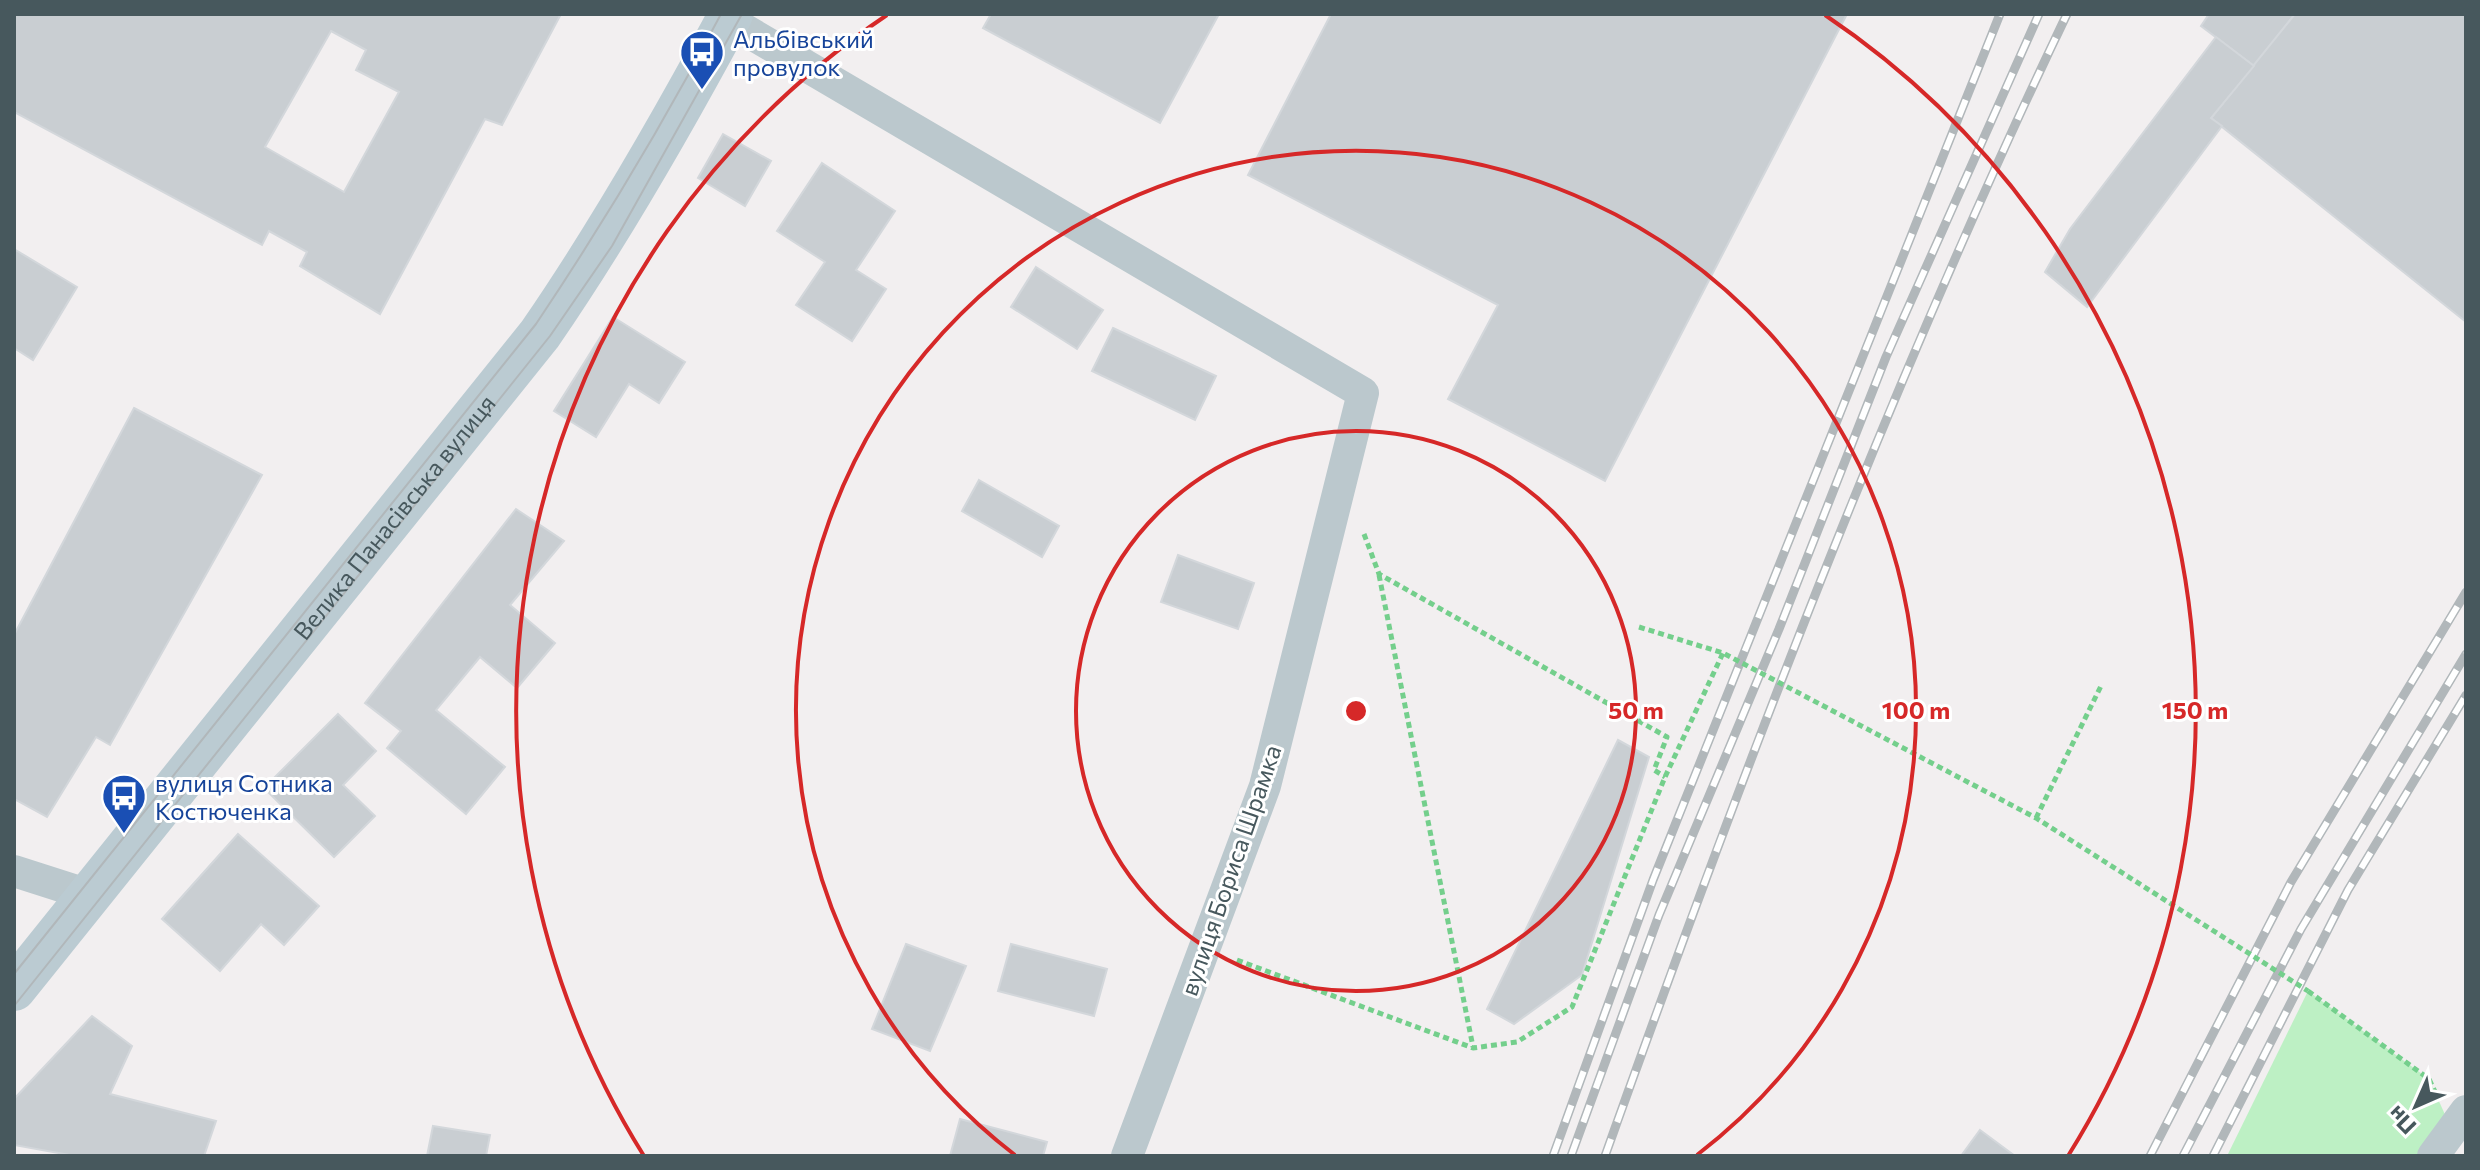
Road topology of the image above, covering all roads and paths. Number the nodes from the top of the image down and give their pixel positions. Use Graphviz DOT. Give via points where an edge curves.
graph roads {
  1 [pos="730,17"];
  2 [pos="1363,532"];
  3 [pos="1379,574"];
  4 [pos="1639,627"];
  5 [pos="1723,653"];
  6 [pos="2101,686"];
  7 [pos="1665,777"];
  8 [pos="2036,818"];
  9 [pos="14,871"];
  10 [pos="89,895"];
  11 [pos="1205,948"];
  12 [pos="14,989"];
  13 [pos="1473,1048"];
  14 [pos="2429,1079"];
  15 [pos="2459,1132"];
  16 [pos="1127,1156"];
  17 [pos="2433,1156"];
  1 -- 10 [label="street, Велика Панасівська вулиця" via="599,248 540,334"];
  1 -- 11 [label="street, вулиця Бориса Шрамка" via="1363,393 1265,786"];
  2 -- 3 [label="path"];
  3 -- 7 [label="path" via="1667,737 1654,770"];
  3 -- 13 [label="path"];
  4 -- 5 [label="path, bridge"];
  5 -- 7 [label="path"];
  5 -- 8 [label="path, bridge"];
  6 -- 8 [label="path"];
  7 -- 13 [label="path" via="1572,1007 1517,1042"];
  8 -- 14 [label="path, bridge" via="2308,991"];
  9 -- 10 [label="street"];
  10 -- 12 [label="street, Велика Панасівська вулиця"];
  11 -- 13 [label="path"];
  11 -- 16 [label="street, вулиця Бориса Шрамка"];
  15 -- 17 [label="street"];
}
